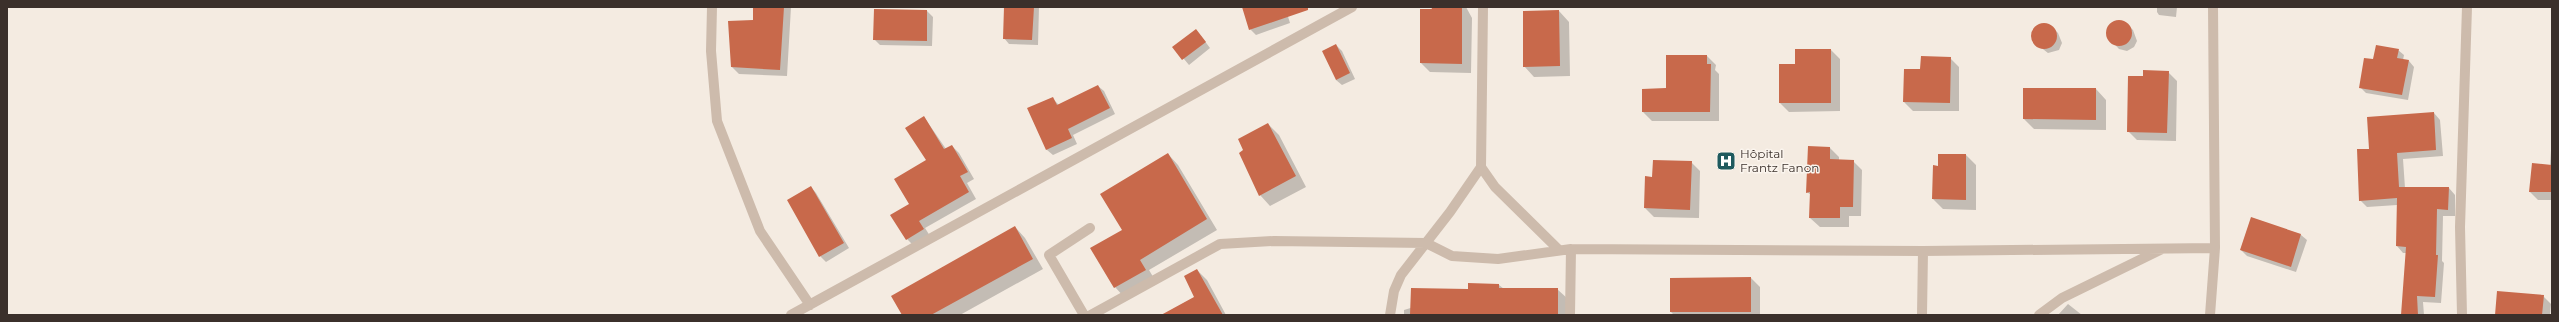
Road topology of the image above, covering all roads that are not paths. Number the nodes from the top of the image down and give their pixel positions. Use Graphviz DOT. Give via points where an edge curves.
graph roads {
  1 [pos="712,7"];
  2 [pos="1352,7"];
  3 [pos="1483,7"];
  4 [pos="2213,7"];
  5 [pos="2467,7"];
  6 [pos="1481,167"];
  7 [pos="1090,228"];
  8 [pos="1426,243"];
  9 [pos="2164,248"];
  10 [pos="2215,248"];
  11 [pos="1571,249"];
  12 [pos="1559,250"];
  13 [pos="1923,251"];
  14 [pos="810,305"];
  15 [pos="791,315"];
  16 [pos="1084,315"];
  17 [pos="1091,315"];
  18 [pos="1390,315"];
  19 [pos="1570,315"];
  20 [pos="1922,315"];
  21 [pos="2039,315"];
  22 [pos="2210,315"];
  23 [pos="2462,315"];
  1 -- 14 [label="street" via="711,52 717,121 760,231"];
  2 -- 14 [label="street"];
  3 -- 6 [label="street"];
  4 -- 10 [label="street"];
  5 -- 23 [label="street" via="2460,227"];
  6 -- 8 [label="street"];
  6 -- 12 [label="street" via="1495,187"];
  7 -- 16 [label="street" via="1049,256"];
  8 -- 12 [label="street" via="1452,256 1490,258"];
  8 -- 17 [label="street" via="1274,241 1220,244"];
  8 -- 18 [label="street" via="1400,275"];
  9 -- 10 [label="street"];
  9 -- 13 [label="street"];
  9 -- 21 [label="street" via="2062,298"];
  10 -- 22 [label="street"];
  11 -- 12 [label="street"];
  11 -- 13 [label="street"];
  11 -- 19 [label="street"];
  13 -- 20 [label="street"];
  14 -- 15 [label="street"];
}
